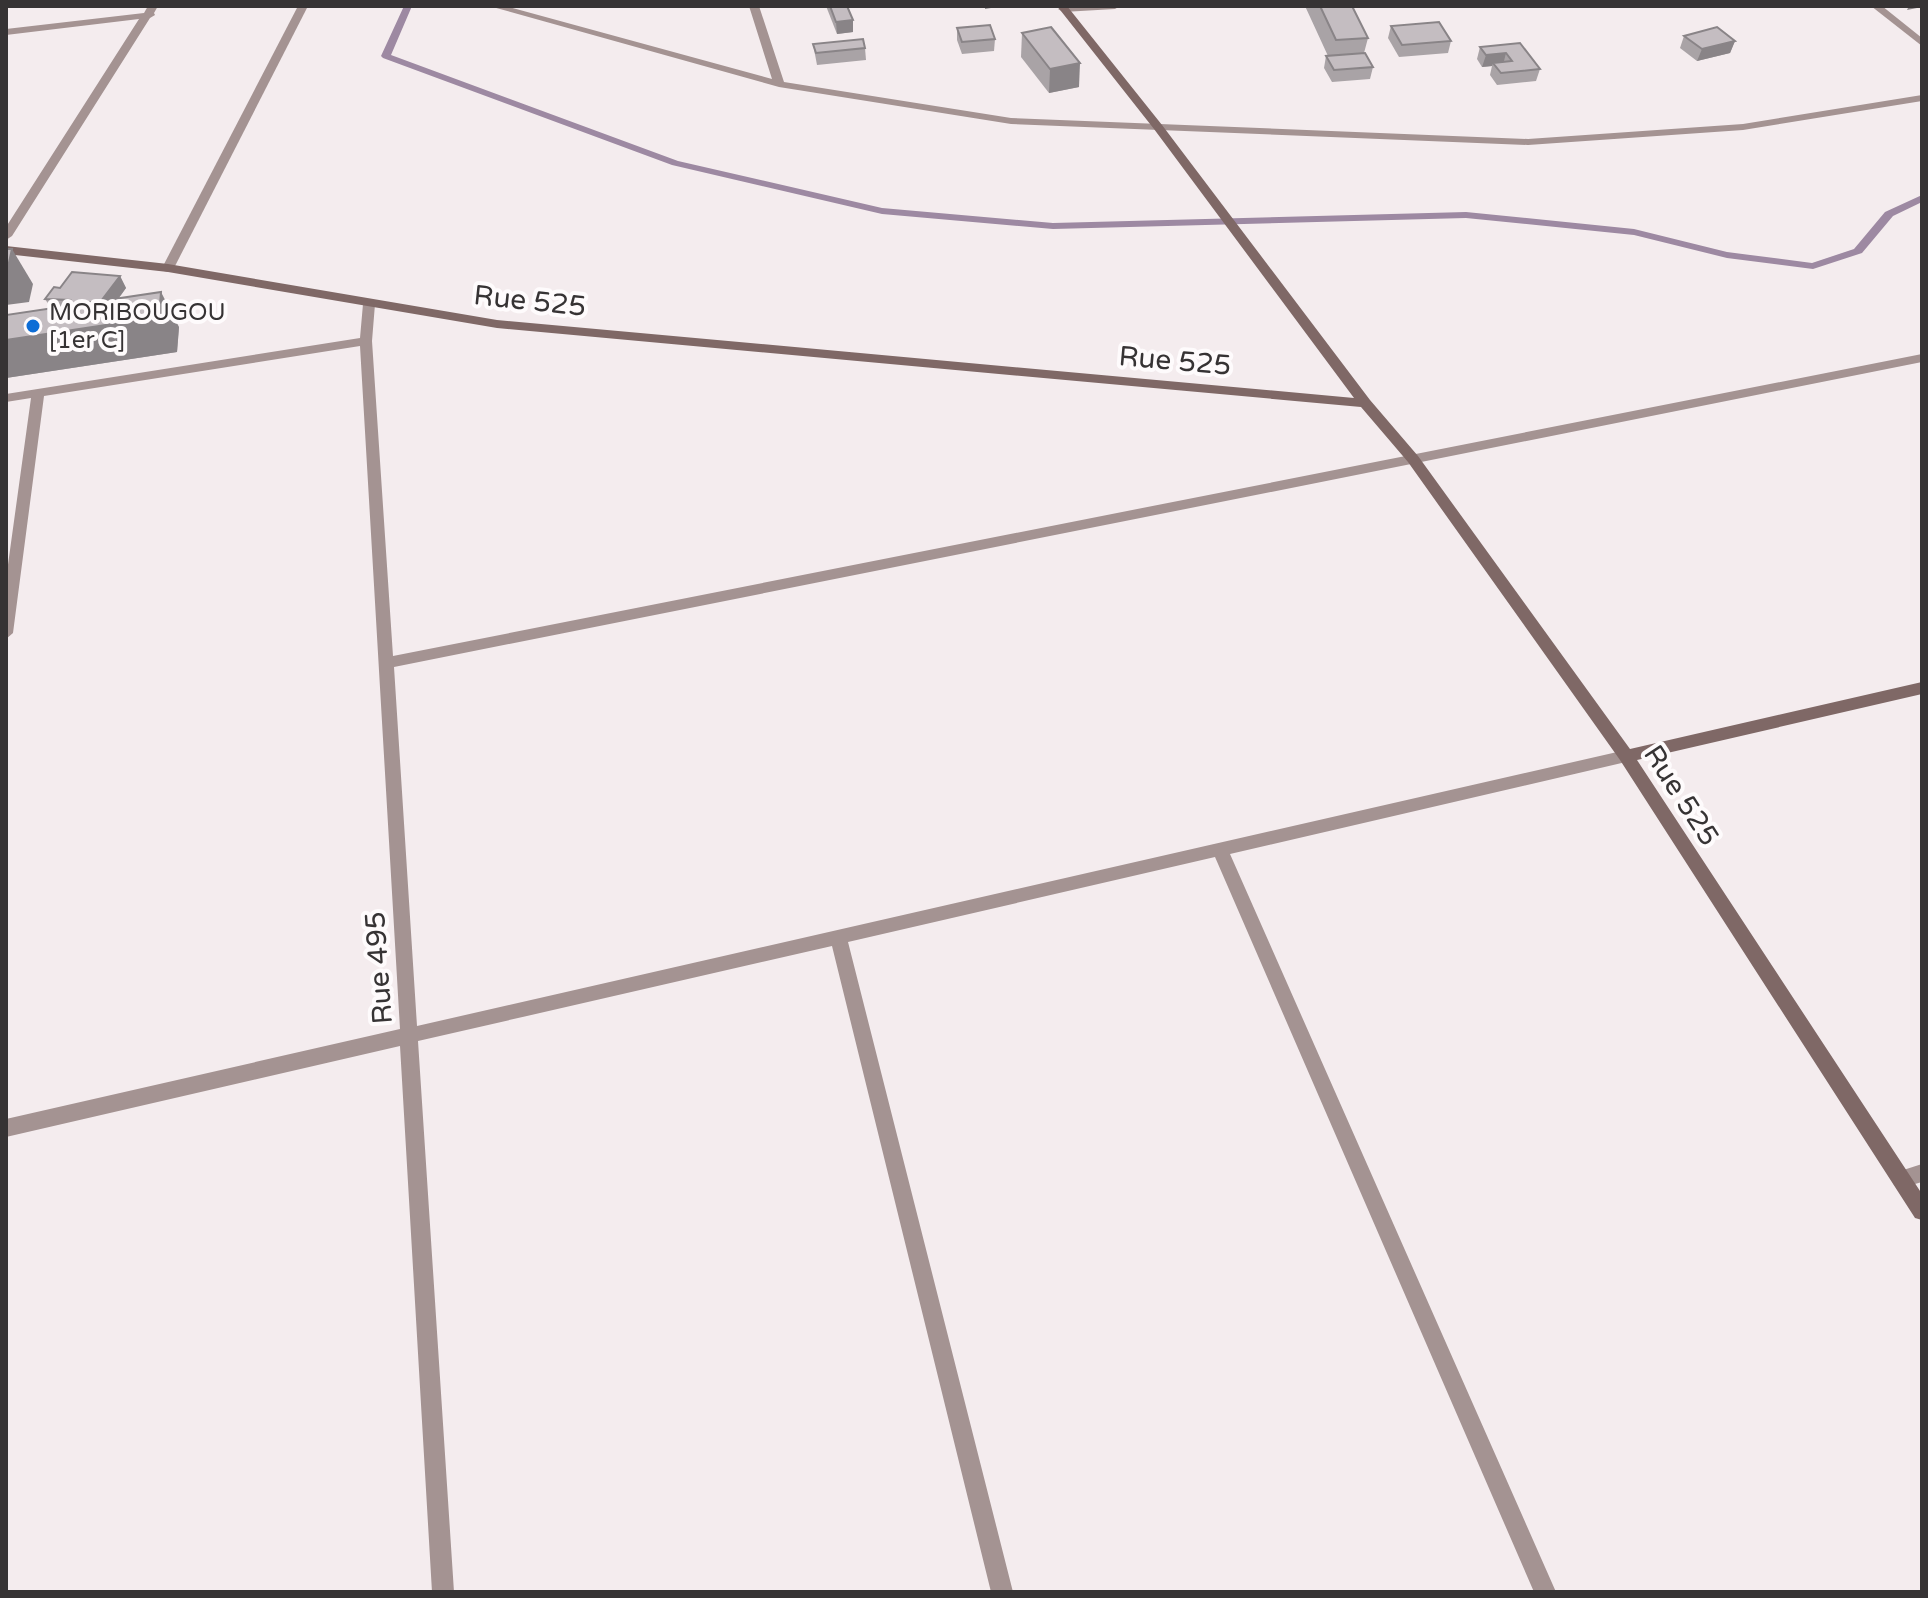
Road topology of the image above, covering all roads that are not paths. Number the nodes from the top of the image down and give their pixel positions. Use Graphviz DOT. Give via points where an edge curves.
graph roads {
  1 [pos="136,6"];
  2 [pos="303,6"];
  3 [pos="494,6"];
  4 [pos="754,6"];
  5 [pos="1115,6"];
  6 [pos="1876,6"];
  7 [pos="1062,8"];
  8 [pos="152,10"];
  9 [pos="6,32"];
  10 [pos="1922,43"];
  11 [pos="779,84"];
  12 [pos="1922,98"];
  13 [pos="1158,127"];
  14 [pos="6,236"];
  15 [pos="6,250"];
  16 [pos="168,268"];
  17 [pos="369,304"];
  18 [pos="366,341"];
  19 [pos="1922,358"];
  20 [pos="38,393"];
  21 [pos="6,398"];
  22 [pos="1365,403"];
  23 [pos="1413,459"];
  24 [pos="6,633"];
  25 [pos="385,663"];
  26 [pos="1922,688"];
  27 [pos="1626,756"];
  28 [pos="1220,849"];
  29 [pos="838,937"];
  30 [pos="408,1035"];
  31 [pos="6,1128"];
  32 [pos="1922,1173"];
  33 [pos="1901,1179"];
  34 [pos="1922,1211"];
  35 [pos="443,1592"];
  36 [pos="1002,1592"];
  37 [pos="1545,1592"];
  1 -- 8 [label="street"];
  2 -- 16 [label="street"];
  3 -- 11 [label="street"];
  4 -- 11 [label="street"];
  5 -- 7 [label="street"];
  6 -- 10 [label="street"];
  7 -- 13 [label="main road"];
  8 -- 9 [label="street"];
  8 -- 14 [label="street"];
  11 -- 13 [label="street" via="1011,121"];
  12 -- 13 [label="street" via="1743,127 1528,142"];
  13 -- 22 [label="main road"];
  15 -- 16 [label="main road, Rue 525"];
  16 -- 17 [label="main road, Rue 525"];
  17 -- 18 [label="street, Rue 495"];
  17 -- 22 [label="main road, Rue 525" via="497,324"];
  18 -- 20 [label="street"];
  18 -- 25 [label="street, Rue 495"];
  19 -- 23 [label="street"];
  20 -- 21 [label="street"];
  20 -- 24 [label="street"];
  22 -- 23 [label="main road, Rue 525"];
  23 -- 25 [label="street"];
  23 -- 27 [label="main road, Rue 525"];
  25 -- 30 [label="street, Rue 495"];
  26 -- 27 [label="main road"];
  27 -- 28 [label="street"];
  27 -- 33 [label="main road, Rue 525"];
  28 -- 29 [label="street"];
  28 -- 37 [label="street"];
  29 -- 30 [label="street"];
  29 -- 36 [label="street"];
  30 -- 31 [label="street"];
  30 -- 35 [label="street, Rue 495"];
  32 -- 33 [label="street"];
  33 -- 34 [label="main road, Rue 525"];
}
